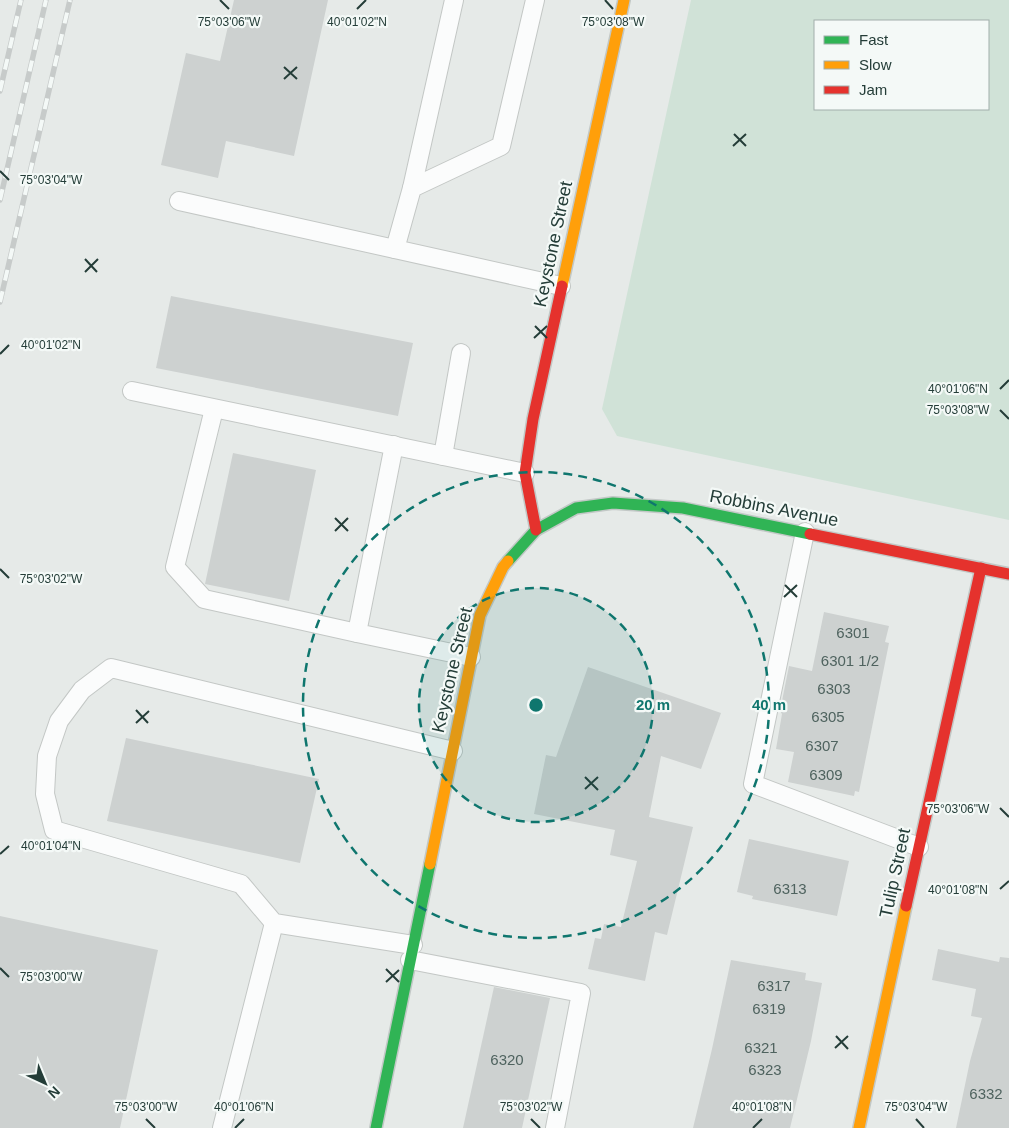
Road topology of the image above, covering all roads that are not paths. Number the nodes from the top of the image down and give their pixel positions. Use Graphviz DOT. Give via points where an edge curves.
graph roads {
  1 [pos="454,0"];
  2 [pos="535,0"];
  3 [pos="624,0"];
  4 [pos="412,188"];
  5 [pos="179,200"];
  6 [pos="395,249"];
  7 [pos="562,286"];
  8 [pos="461,353"];
  9 [pos="132,391"];
  10 [pos="214,408"];
  11 [pos="394,445"];
  12 [pos="443,456"];
  13 [pos="525,473"];
  14 [pos="536,530"];
  15 [pos="805,532"];
  16 [pos="981,568"];
  17 [pos="1009,574"];
  18 [pos="357,633"];
  19 [pos="471,657"];
  20 [pos="452,751"];
  21 [pos="918,847"];
  22 [pos="274,923"];
  23 [pos="412,953"];
  24 [pos="222,1128"];
  25 [pos="376,1128"];
  26 [pos="555,1128"];
  27 [pos="859,1128"];
  1 -- 4 [label="lane"];
  2 -- 4 [label="lane" via="502,146"];
  3 -- 7 [label="main road, Keystone Street"];
  4 -- 6 [label="lane"];
  5 -- 6 [label="lane"];
  6 -- 7 [label="lane"];
  7 -- 13 [label="main road, Keystone Street" via="536,404"];
  8 -- 12 [label="lane"];
  9 -- 10 [label="lane"];
  10 -- 11 [label="lane"];
  10 -- 18 [label="lane" via="175,567 204,599"];
  11 -- 12 [label="lane"];
  11 -- 18 [label="lane"];
  12 -- 13 [label="lane"];
  13 -- 14 [label="main road, Keystone Street"];
  14 -- 15 [label="main road, Robbins Avenue" via="576,508 613,503 683,508"];
  14 -- 19 [label="main road, Keystone Street" via="503,566 480,615"];
  15 -- 16 [label="main road, Robbins Avenue"];
  15 -- 21 [label="lane" via="753,784"];
  16 -- 17 [label="main road, Robbins Avenue"];
  16 -- 21 [label="main road, Tulip Street"];
  18 -- 19 [label="lane"];
  19 -- 20 [label="main road, Keystone Street"];
  20 -- 22 [label="lane" via="111,668 82,690 59,721 47,756 45,794 54,830 242,884"];
  20 -- 23 [label="main road, Keystone Street"];
  21 -- 27 [label="main road, Tulip Street"];
  22 -- 23 [label="lane"];
  22 -- 24 [label="lane"];
  23 -- 25 [label="main road, Keystone Street"];
  23 -- 26 [label="lane" via="581,993"];
}
